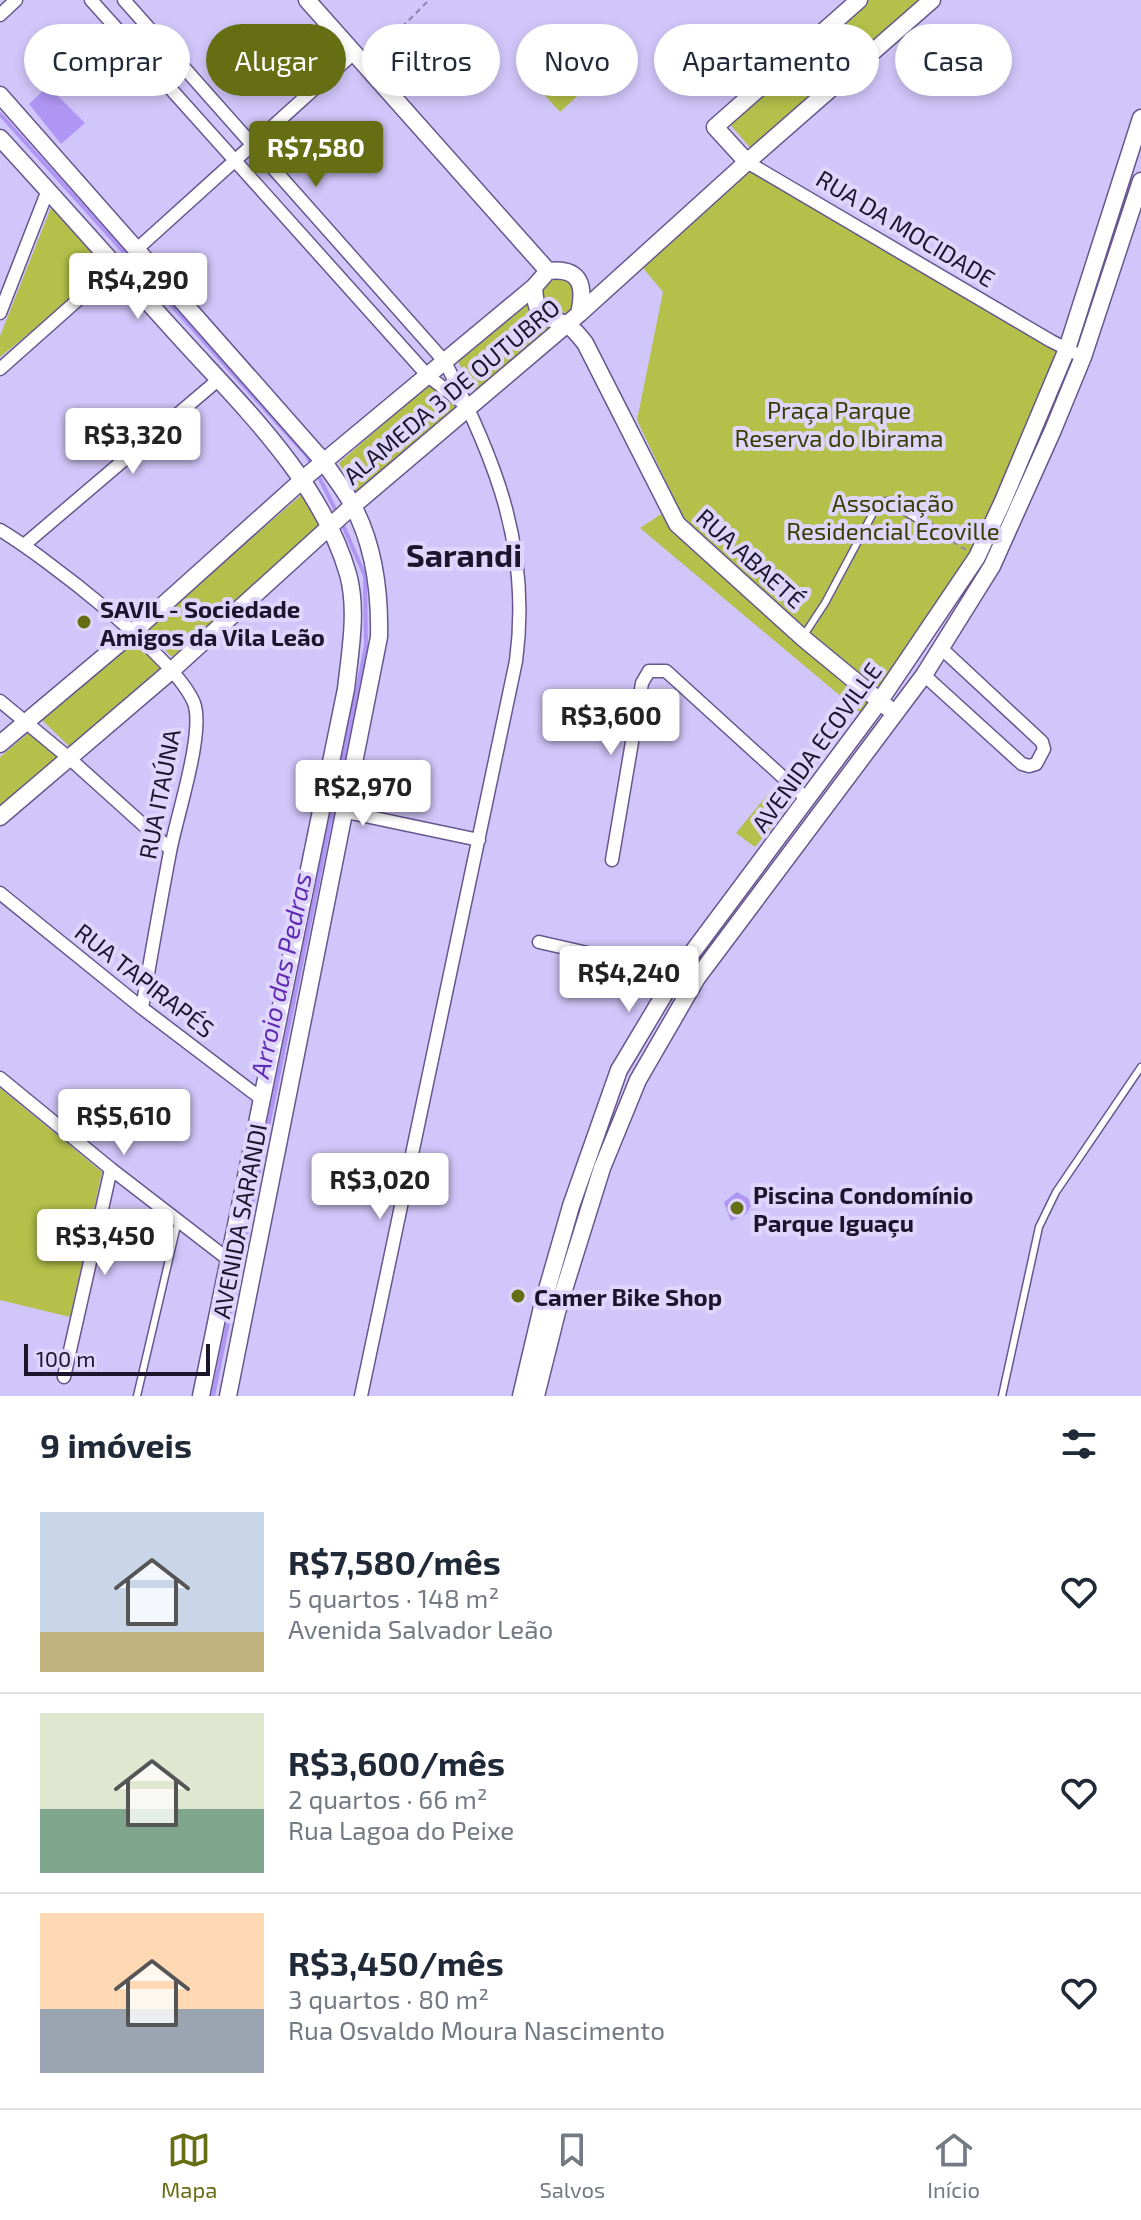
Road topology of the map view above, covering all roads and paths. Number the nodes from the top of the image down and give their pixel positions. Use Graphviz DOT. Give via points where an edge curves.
graph roads {
  1 [pos="16,0"];
  2 [pos="91,0"];
  3 [pos="124,0"];
  4 [pos="307,0"];
  5 [pos="429,0"];
  6 [pos="859,0"];
  7 [pos="932,0"];
  8 [pos="0,15"];
  9 [pos="355,52"];
  10 [pos="0,95"];
  11 [pos="1141,118"];
  12 [pos="0,138"];
  13 [pos="252,143"];
  14 [pos="234,161"];
  15 [pos="747,162"];
  16 [pos="1141,181"];
  17 [pos="48,190"];
  18 [pos="137,249"];
  19 [pos="116,266"];
  20 [pos="548,271"];
  21 [pos="581,286"];
  22 [pos="534,287"];
  23 [pos="603,292"];
  24 [pos="0,313"];
  25 [pos="572,319"];
  26 [pos="1067,349"];
  27 [pos="1083,357"];
  28 [pos="445,362"];
  29 [pos="0,369"];
  30 [pos="428,376"];
  31 [pos="218,380"];
  32 [pos="468,406"];
  33 [pos="314,470"];
  34 [pos="351,508"];
  35 [pos="333,524"];
  36 [pos="0,530"];
  37 [pos="935,530"];
  38 [pos="24,545"];
  39 [pos="977,557"];
  40 [pos="948,602"];
  41 [pos="963,614"];
  42 [pos="132,633"];
  43 [pos="803,638"];
  44 [pos="941,648"];
  45 [pos="171,671"];
  46 [pos="924,675"];
  47 [pos="0,701"];
  48 [pos="879,702"];
  49 [pos="895,714"];
  50 [pos="25,720"];
  51 [pos="0,744"];
  52 [pos="69,758"];
  53 [pos="808,800"];
  54 [pos="346,812"];
  55 [pos="0,817"];
  56 [pos="479,840"];
  57 [pos="170,849"];
  58 [pos="612,860"];
  59 [pos="0,893"];
  60 [pos="539,942"];
  61 [pos="677,973"];
  62 [pos="697,978"];
  63 [pos="142,1008"];
  64 [pos="1141,1067"];
  65 [pos="0,1078"];
  66 [pos="263,1100"];
  67 [pos="111,1169"];
  68 [pos="178,1221"];
  69 [pos="565,1226"];
  70 [pos="583,1232"];
  71 [pos="229,1260"];
  72 [pos="64,1377"];
  73 [pos="137,1396"];
  74 [pos="201,1396"];
  75 [pos="228,1396"];
  76 [pos="361,1396"];
  77 [pos="521,1396"];
  78 [pos="536,1396"];
  79 [pos="1002,1396"];
  1 -- 8 [label="street"];
  2 -- 14 [label="street"];
  3 -- 13 [label="street"];
  4 -- 9 [label="street"];
  5 -- 9 [label="path" via="377,52"];
  6 -- 15 [label="street, RUA DA MOCIDADE" via="715,127"];
  7 -- 15 [label="street, ALAMEDA 3 DE OUTUBRO"];
  9 -- 13 [label="street"];
  9 -- 20 [label="street"];
  10 -- 18 [label="street, AVENIDA SARANDI"];
  11 -- 26 [label="street, AVENIDA ECOVILLE"];
  12 -- 17 [label="street, AVENIDA SARANDI"];
  13 -- 14 [label="street"];
  13 -- 28 [label="street"];
  14 -- 18 [label="street"];
  14 -- 30 [label="street"];
  15 -- 23 [label="street, ALAMEDA 3 DE OUTUBRO"];
  15 -- 26 [label="street, RUA DA MOCIDADE"];
  16 -- 27 [label="street, AVENIDA ECOVILLE"];
  17 -- 19 [label="street, AVENIDA SARANDI"];
  17 -- 24 [label="street"];
  18 -- 33 [label="street, AVENIDA SARANDI"];
  19 -- 29 [label="street"];
  19 -- 31 [label="street, AVENIDA SARANDI"];
  20 -- 21 [label="street" via="565,271"];
  20 -- 22 [label="street, ALAMEDA 3 DE OUTUBRO"];
  21 -- 23 [label="street"];
  21 -- 25 [label="street" via="584,294"];
  22 -- 25 [label="street" via="544,316"];
  22 -- 28 [label="street, ALAMEDA 3 DE OUTUBRO"];
  23 -- 25 [label="street, ALAMEDA 3 DE OUTUBRO"];
  25 -- 32 [label="street, ALAMEDA 3 DE OUTUBRO"];
  25 -- 43 [label="street, RUA ABAETÉ" via="677,524"];
  26 -- 27 [label="street, RUA DA MOCIDADE"];
  26 -- 39 [label="street, AVENIDA ECOVILLE"];
  27 -- 41 [label="street, AVENIDA ECOVILLE" via="992,566"];
  28 -- 30 [label="street, ALAMEDA 3 DE OUTUBRO"];
  28 -- 32 [label="street"];
  30 -- 32 [label="street"];
  30 -- 33 [label="street, ALAMEDA 3 DE OUTUBRO"];
  31 -- 33 [label="street, AVENIDA SARANDI"];
  31 -- 38 [label="street"];
  32 -- 34 [label="street, ALAMEDA 3 DE OUTUBRO"];
  32 -- 56 [label="street" via="510,519 521,601 516,661"];
  33 -- 34 [label="street, AVENIDA SARANDI"];
  33 -- 35 [label="street, AVENIDA SARANDI"];
  33 -- 42 [label="street, ALAMEDA 3 DE OUTUBRO"];
  34 -- 35 [label="street, ALAMEDA 3 DE OUTUBRO"];
  34 -- 54 [label="street, AVENIDA SARANDI" via="376,575 380,609"];
  35 -- 45 [label="street, ALAMEDA 3 DE OUTUBRO"];
  35 -- 66 [label="street, AVENIDA SARANDI" via="349,576 352,609 346,689"];
  36 -- 38 [label="street, RUA ITAÚNA"];
  37 -- 39 [label="path"];
  37 -- 43 [label="lane" via="888,501 879,502"];
  38 -- 42 [label="street, RUA ITAÚNA"];
  39 -- 40 [label="street, AVENIDA ECOVILLE"];
  40 -- 41 [label="street"];
  40 -- 48 [label="street, AVENIDA ECOVILLE"];
  41 -- 44 [label="street, AVENIDA ECOVILLE"];
  42 -- 45 [label="street, RUA ITAÚNA"];
  42 -- 50 [label="street, ALAMEDA 3 DE OUTUBRO"];
  43 -- 48 [label="street, RUA ABAETÉ"];
  44 -- 46 [label="street, AVENIDA ECOVILLE"];
  44 -- 46 [label="street" via="1042,742 1036,764 1022,764"];
  45 -- 52 [label="street, ALAMEDA 3 DE OUTUBRO"];
  45 -- 57 [label="street, RUA ITAÚNA" via="196,715"];
  46 -- 49 [label="street, AVENIDA ECOVILLE"];
  47 -- 50 [label="street"];
  48 -- 49 [label="street, RUA ABAETÉ"];
  48 -- 53 [label="street, AVENIDA ECOVILLE"];
  49 -- 62 [label="street, AVENIDA ECOVILLE"];
  50 -- 51 [label="street, ALAMEDA 3 DE OUTUBRO"];
  50 -- 52 [label="street"];
  52 -- 55 [label="street, ALAMEDA 3 DE OUTUBRO"];
  52 -- 57 [label="street"];
  53 -- 58 [label="street" via="666,671 649,671 642,683"];
  53 -- 61 [label="street, AVENIDA ECOVILLE"];
  54 -- 56 [label="street"];
  54 -- 75 [label="street, AVENIDA SARANDI"];
  56 -- 76 [label="street"];
  57 -- 63 [label="street, RUA ITAÚNA"];
  59 -- 63 [label="street, RUA TAPIRAPÉS"];
  60 -- 61 [label="street"];
  61 -- 62 [label="street"];
  61 -- 69 [label="street, AVENIDA ECOVILLE" via="619,1070"];
  62 -- 70 [label="street, AVENIDA ECOVILLE" via="638,1080"];
  63 -- 66 [label="street, RUA TAPIRAPÉS"];
  64 -- 79 [label="lane" via="1056,1192 1039,1227"];
  65 -- 67 [label="street"];
  66 -- 71 [label="street, AVENIDA SARANDI"];
  67 -- 68 [label="street"];
  67 -- 72 [label="street"];
  68 -- 71 [label="street"];
  68 -- 73 [label="lane"];
  69 -- 70 [label="street" via="573,1233"];
  69 -- 77 [label="street, AVENIDA ECOVILLE"];
  70 -- 78 [label="street, AVENIDA ECOVILLE"];
  71 -- 74 [label="street, AVENIDA SARANDI"];
}
